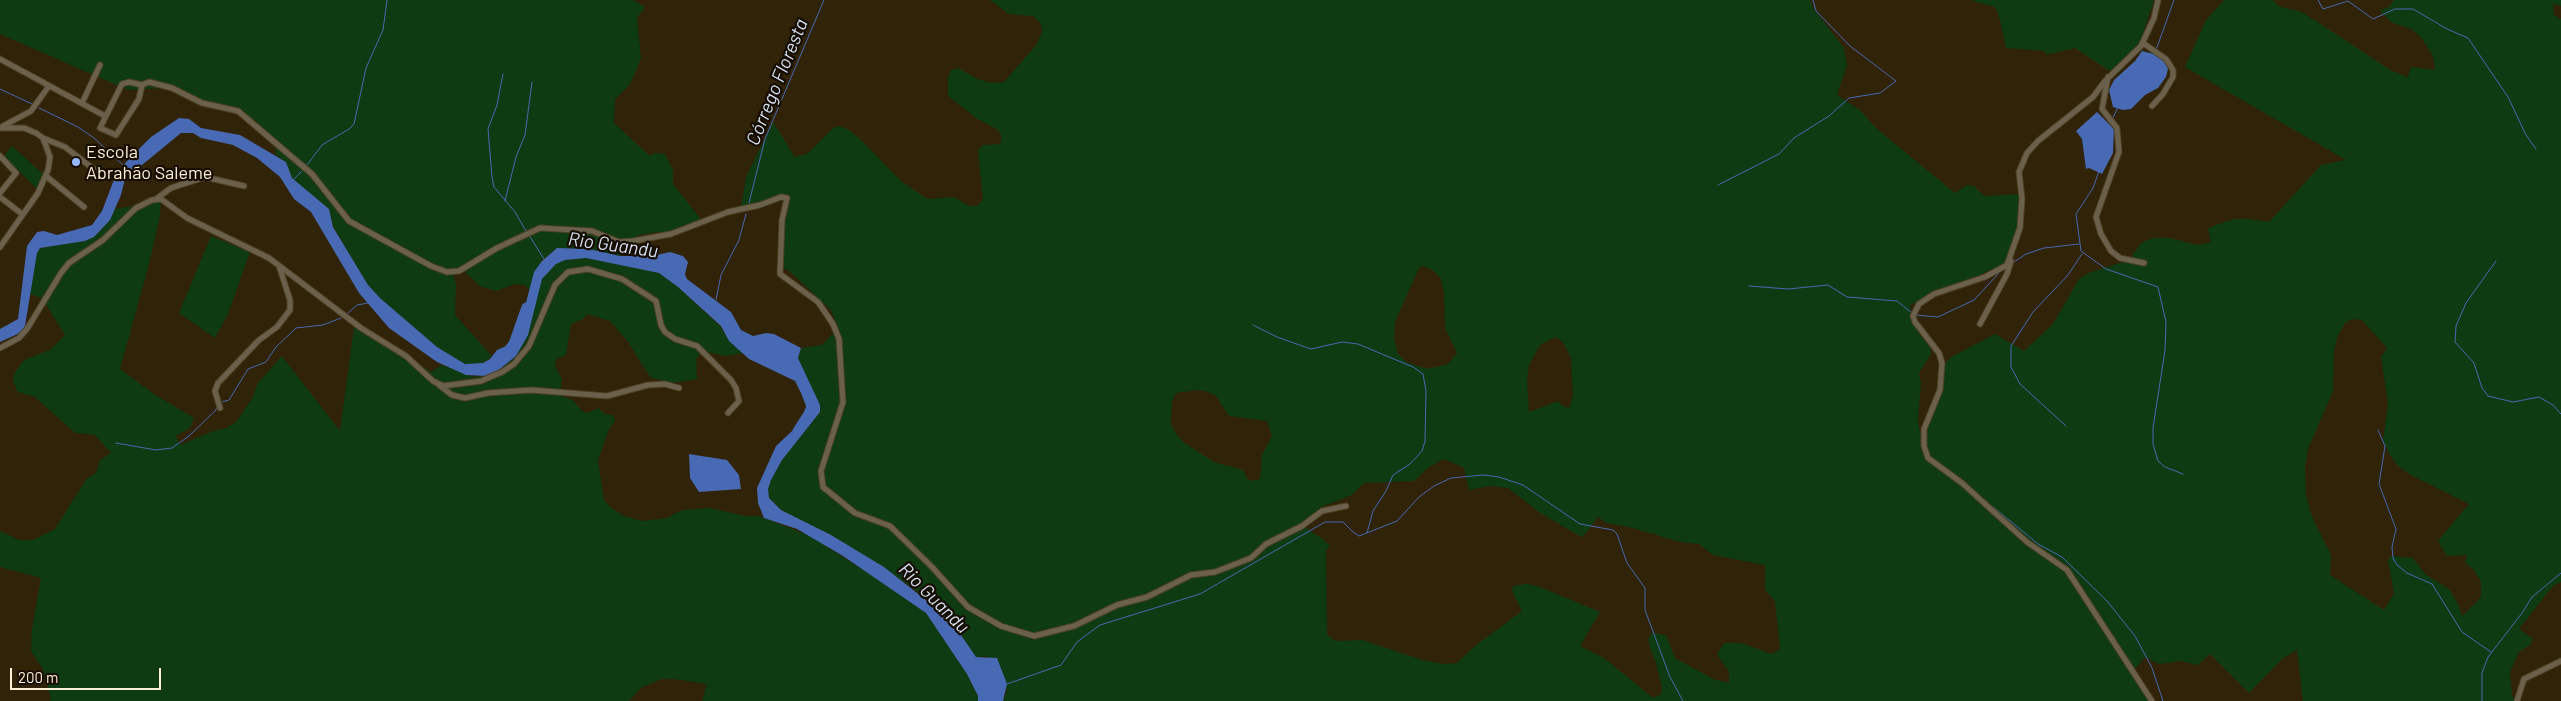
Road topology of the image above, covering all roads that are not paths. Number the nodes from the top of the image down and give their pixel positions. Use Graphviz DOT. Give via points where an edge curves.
graph roads {
  1 [pos="2158,0"];
  2 [pos="2143,43"];
  3 [pos="0,59"];
  4 [pos="100,65"];
  5 [pos="2108,77"];
  6 [pos="49,86"];
  7 [pos="142,86"];
  8 [pos="82,103"];
  9 [pos="2152,106"];
  10 [pos="105,116"];
  11 [pos="0,128"];
  12 [pos="43,138"];
  13 [pos="0,156"];
  14 [pos="46,176"];
  15 [pos="104,177"];
  16 [pos="244,186"];
  17 [pos="0,193"];
  18 [pos="0,197"];
  19 [pos="156,199"];
  20 [pos="84,207"];
  21 [pos="22,214"];
  22 [pos="0,248"];
  23 [pos="2013,253"];
  24 [pos="2144,263"];
  25 [pos="279,266"];
  26 [pos="1980,324"];
  27 [pos="0,348"];
  28 [pos="439,385"];
  29 [pos="678,388"];
  30 [pos="220,408"];
  31 [pos="728,413"];
  32 [pos="1346,506"];
  33 [pos="2561,657"];
  34 [pos="2561,661"];
  35 [pos="2555,665"];
  36 [pos="2152,701"];
  37 [pos="2517,701"];
  1 -- 2 [label="street"];
  2 -- 5 [label="street"];
  2 -- 9 [label="street" via="2166,58 2173,70 2173,77"];
  3 -- 6 [label="street"];
  4 -- 8 [label="street"];
  5 -- 23 [label="street" via="2093,97 2038,140 2024,158 2020,172 2021,221"];
  5 -- 24 [label="street" via="2102,109 2117,128 2119,152 2096,217 2101,234 2112,251 2120,258"];
  6 -- 8 [label="street"];
  6 -- 11 [label="street" via="31,111"];
  7 -- 10 [label="street" via="129,82 122,84"];
  7 -- 10 [label="street" via="139,99 116,136 100,128"];
  7 -- 32 [label="street" via="153,83 172,88 202,103 240,113 312,174 349,221 447,272 460,271 497,248 540,228 592,231 619,242 633,241 671,234 728,212 781,197 788,198 782,220 780,274 818,302 839,339 843,402 821,471 823,487 855,513 890,526 968,607 1002,626 1034,636 1074,626 1117,605 1147,597 1191,575 1215,572 1250,558 1266,544 1302,526 1322,511"];
  8 -- 10 [label="street"];
  11 -- 12 [label="street" via="24,128"];
  12 -- 14 [label="street" via="50,158"];
  12 -- 15 [label="street" via="65,147"];
  13 -- 17 [label="street" via="16,173"];
  14 -- 20 [label="street"];
  14 -- 21 [label="street"];
  16 -- 19 [label="street" via="206,178 171,188"];
  18 -- 21 [label="street"];
  19 -- 25 [label="street" via="164,199 187,218 260,253"];
  19 -- 27 [label="street" via="132,212 103,240 69,263 27,329 19,338"];
  21 -- 22 [label="street"];
  23 -- 26 [label="street" via="2007,274"];
  23 -- 36 [label="street" via="2007,265 1995,273 1934,294 1919,304 1914,312 1915,322 1939,353 1942,363 1940,390 1924,429 1925,451 1928,458 1962,483 2020,536 2067,570"];
  25 -- 28 [label="street" via="362,328 406,356"];
  25 -- 30 [label="street" via="291,308 276,327 218,383 215,391"];
  28 -- 29 [label="street" via="452,395 465,398 531,390 607,396 648,385 665,384"];
  28 -- 31 [label="street" via="481,381 514,364 529,346 555,285 568,272 582,269 622,279 654,298 665,332 697,346 735,385 739,401"];
  33 -- 35 [label="street"];
  34 -- 35 [label="street"];
  35 -- 37 [label="street" via="2524,680"];
}
